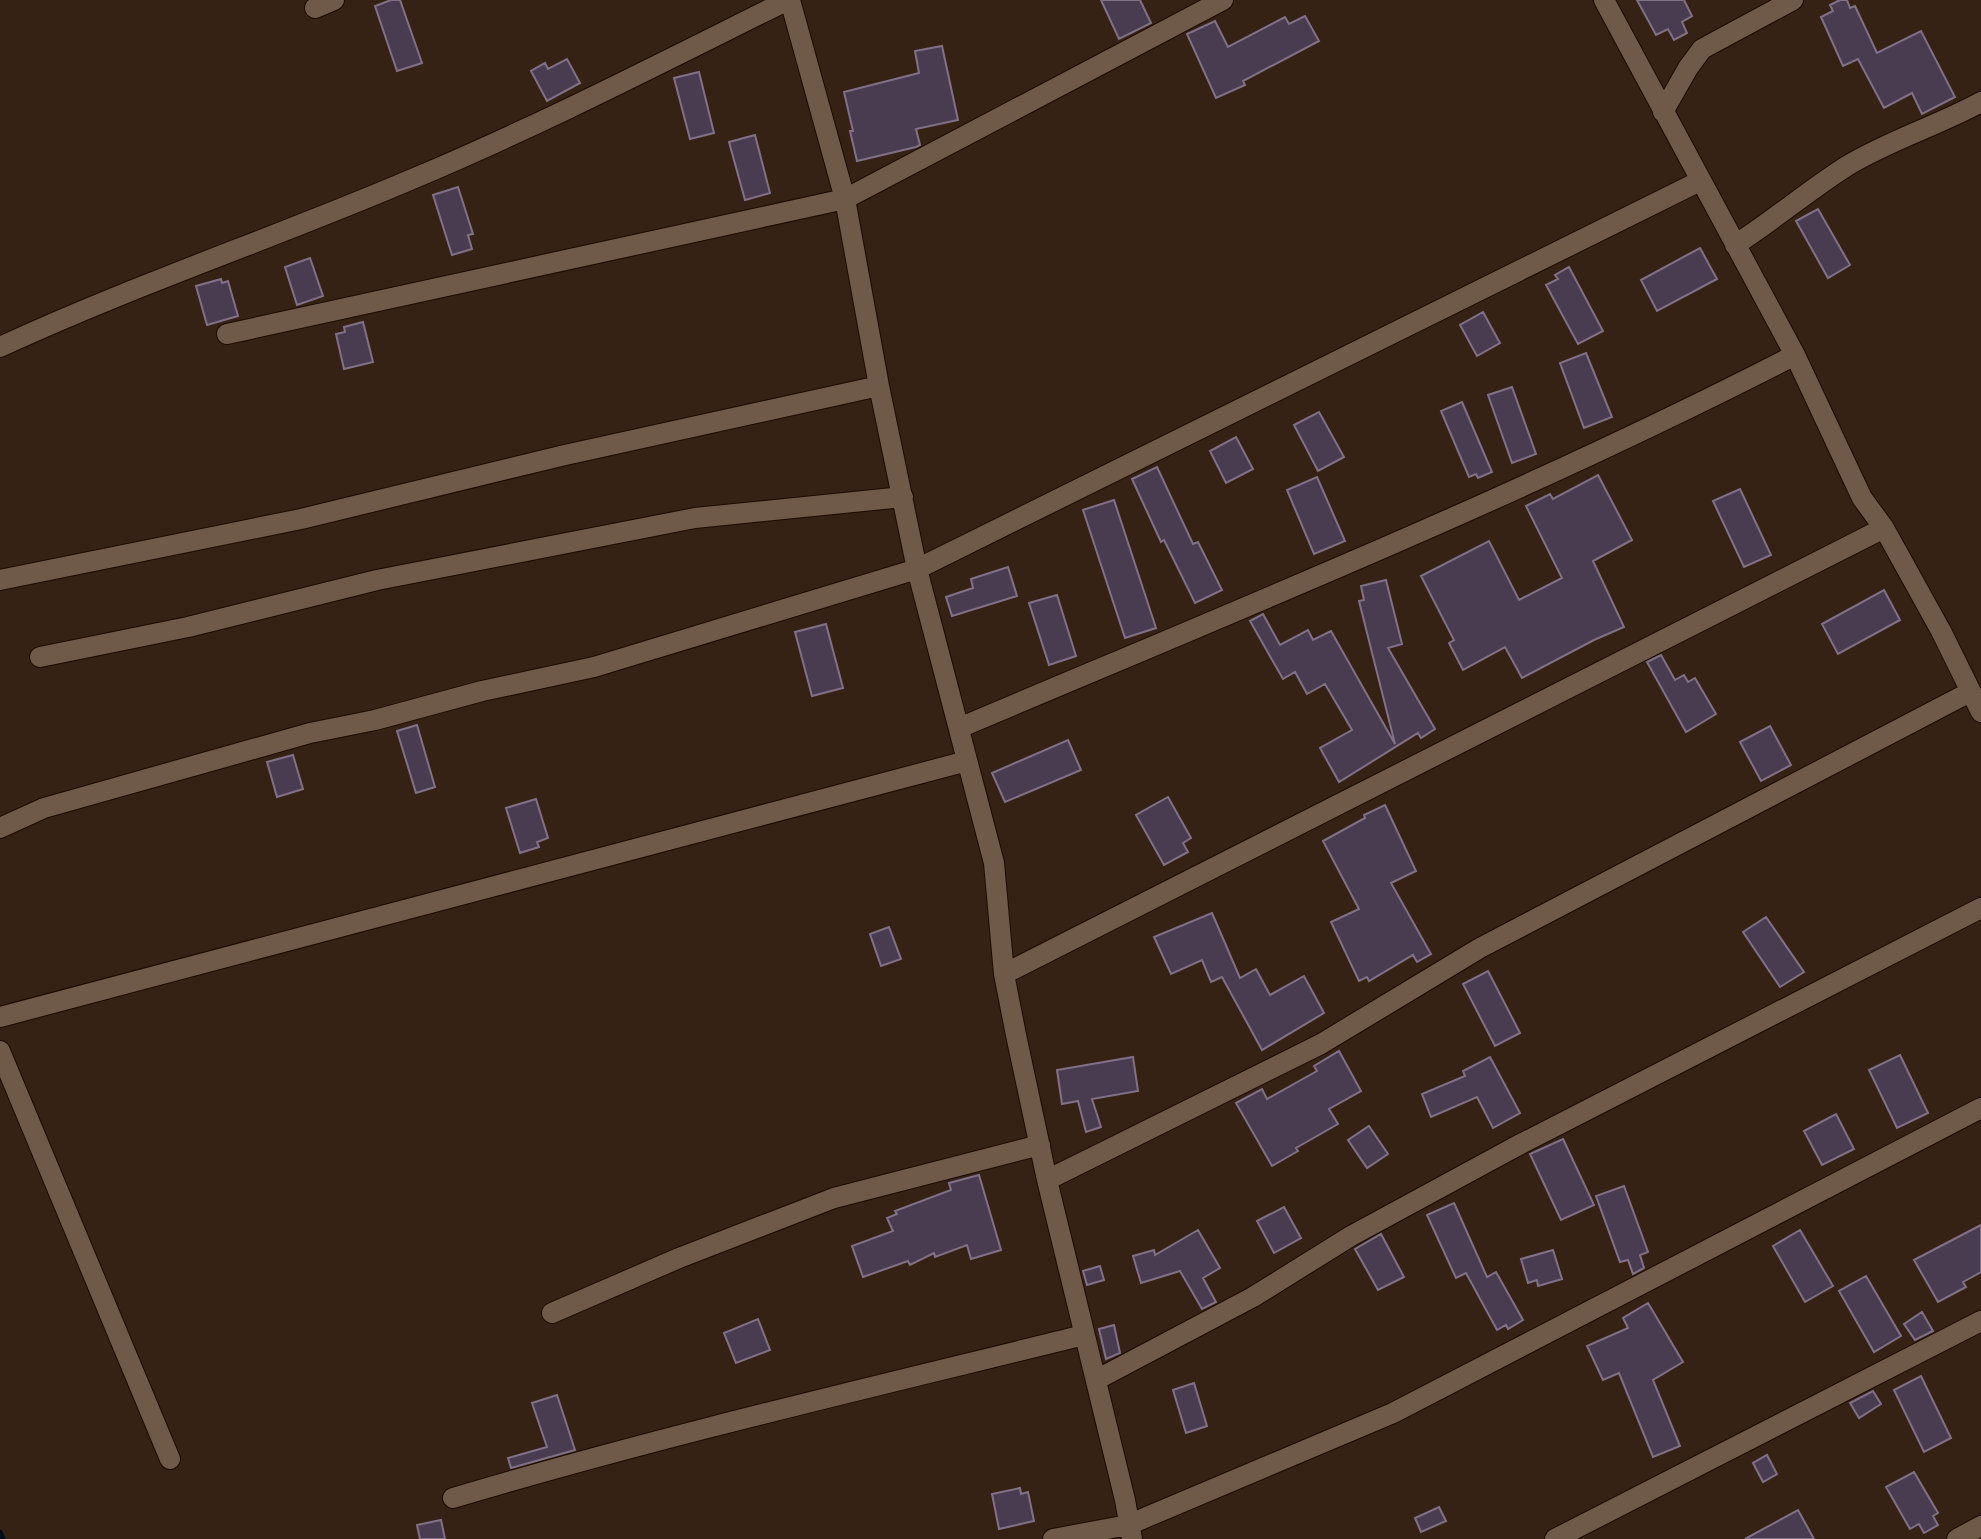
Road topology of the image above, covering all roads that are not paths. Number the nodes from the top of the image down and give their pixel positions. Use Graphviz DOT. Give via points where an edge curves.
graph roads {
  1 [pos="789,0"];
  2 [pos="1223,0"];
  3 [pos="1604,0"];
  4 [pos="1793,0"];
  5 [pos="1981,102"];
  6 [pos="1663,112"];
  7 [pos="1700,181"];
  8 [pos="845,199"];
  9 [pos="1735,245"];
  10 [pos="227,334"];
  11 [pos="0,347"];
  12 [pos="1795,355"];
  13 [pos="879,386"];
  14 [pos="903,497"];
  15 [pos="1884,528"];
  16 [pos="917,569"];
  17 [pos="0,580"];
  18 [pos="40,657"];
  19 [pos="1970,692"];
  20 [pos="1981,712"];
  21 [pos="959,728"];
  22 [pos="967,761"];
  23 [pos="0,828"];
  24 [pos="1981,908"];
  25 [pos="1004,974"];
  26 [pos="0,1017"];
  27 [pos="0,1051"];
  28 [pos="1981,1108"];
  29 [pos="1040,1145"];
  30 [pos="1047,1180"];
  31 [pos="552,1313"];
  32 [pos="1981,1321"];
  33 [pos="1084,1335"];
  34 [pos="1096,1380"];
  35 [pos="170,1459"];
  36 [pos="453,1498"];
  37 [pos="1981,1526"];
  38 [pos="1130,1532"];
  39 [pos="1053,1539"];
  40 [pos="1555,1539"];
  41 [pos="1957,1539"];
  1 -- 8 [label="street"];
  1 -- 11 [label="street" via="411,180"];
  2 -- 8 [label="street"];
  3 -- 6 [label="street"];
  4 -- 6 [label="street" via="1702,49"];
  5 -- 9 [label="street" via="1846,167"];
  6 -- 7 [label="street"];
  7 -- 9 [label="street"];
  7 -- 16 [label="street"];
  8 -- 10 [label="street"];
  8 -- 13 [label="street"];
  9 -- 12 [label="street"];
  12 -- 15 [label="street" via="1862,498"];
  12 -- 21 [label="street" via="1511,493"];
  13 -- 14 [label="street"];
  13 -- 17 [label="street" via="301,519"];
  14 -- 16 [label="street"];
  14 -- 18 [label="street" via="695,518 377,580"];
  15 -- 19 [label="street"];
  15 -- 25 [label="street"];
  16 -- 21 [label="street"];
  16 -- 23 [label="street" via="594,667 310,733 44,808"];
  19 -- 20 [label="street"];
  19 -- 30 [label="street" via="1480,948 1321,1044"];
  21 -- 22 [label="street"];
  22 -- 25 [label="street" via="994,863"];
  22 -- 26 [label="street"];
  24 -- 34 [label="street" via="1515,1147"];
  25 -- 29 [label="street"];
  27 -- 35 [label="street"];
  28 -- 38 [label="street" via="1393,1413"];
  29 -- 30 [label="street"];
  29 -- 31 [label="street" via="834,1198"];
  30 -- 33 [label="street"];
  32 -- 40 [label="street"];
  33 -- 34 [label="street"];
  33 -- 36 [label="street"];
  34 -- 38 [label="street"];
  37 -- 41 [label="street"];
  38 -- 39 [label="street"];
}
